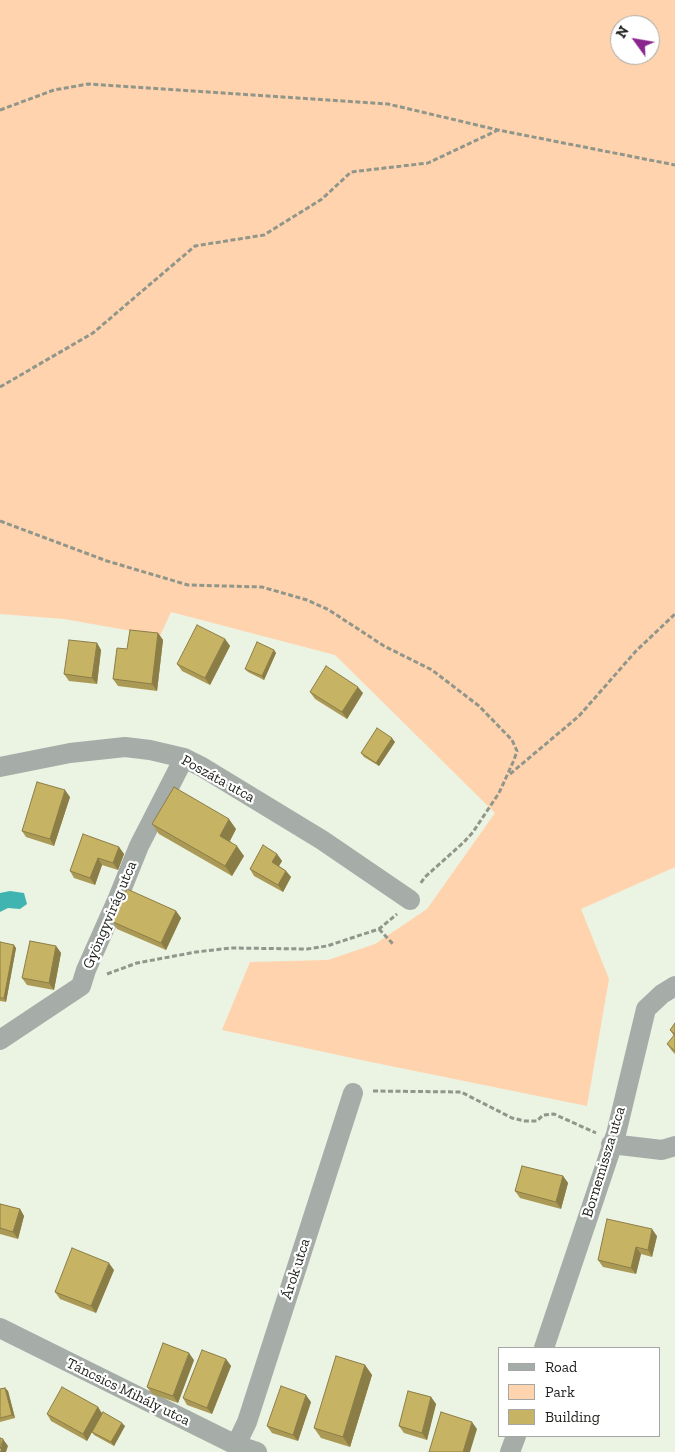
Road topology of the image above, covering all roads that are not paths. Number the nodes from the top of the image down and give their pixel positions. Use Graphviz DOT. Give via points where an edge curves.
graph roads {
  1 [pos="184,758"];
  2 [pos="0,768"];
  3 [pos="410,900"];
  4 [pos="675,986"];
  5 [pos="0,1040"];
  6 [pos="353,1093"];
  7 [pos="611,1144"];
  8 [pos="675,1146"];
  9 [pos="0,1328"];
  10 [pos="544,1347"];
  11 [pos="516,1437"];
  12 [pos="236,1445"];
  13 [pos="257,1452"];
  14 [pos="510,1452"];
  1 -- 2 [label="street, Poszáta utca" via="125,747 70,753"];
  1 -- 3 [label="street, Poszáta utca" via="315,836"];
  1 -- 5 [label="street, Gyöngyvirág utca" via="139,846 81,986"];
  4 -- 7 [label="street, Bornemissza utca" via="646,1009"];
  6 -- 12 [label="street, Árok utca" via="250,1413"];
  7 -- 8 [label="street" via="662,1150"];
  7 -- 10 [label="street, Bornemissza utca"];
  9 -- 12 [label="street, Táncsics Mihály utca"];
  11 -- 14 [label="street"];
  12 -- 13 [label="street, Táncsics Mihály utca"];
}
